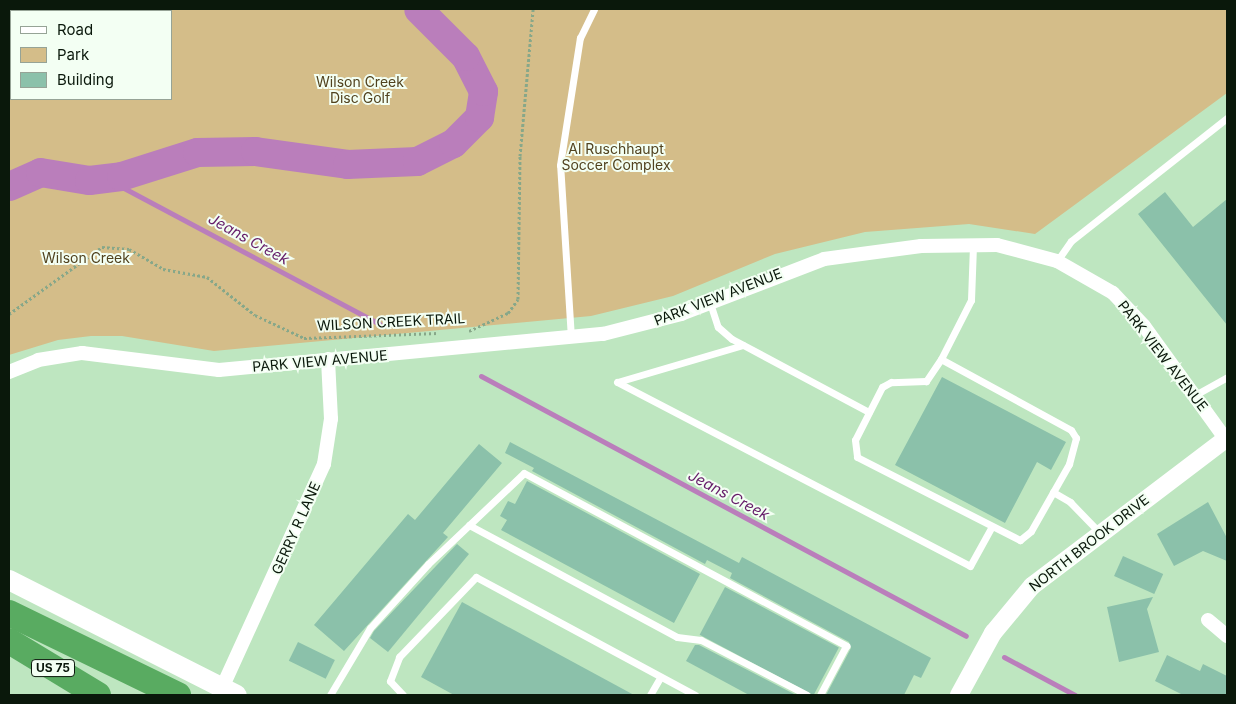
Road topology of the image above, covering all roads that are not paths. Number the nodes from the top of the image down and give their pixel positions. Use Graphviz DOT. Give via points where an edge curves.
graph roads {
  1 [pos="594,9"];
  2 [pos="1227,118"];
  3 [pos="973,244"];
  4 [pos="1057,261"];
  5 [pos="710,303"];
  6 [pos="571,338"];
  7 [pos="743,345"];
  8 [pos="941,359"];
  9 [pos="328,360"];
  10 [pos="9,372"];
  11 [pos="1227,377"];
  12 [pos="1195,395"];
  13 [pos="869,412"];
  14 [pos="1227,439"];
  15 [pos="1053,492"];
  16 [pos="470,525"];
  17 [pos="990,528"];
  18 [pos="1100,533"];
  19 [pos="9,580"];
  20 [pos="9,613"];
  21 [pos="1208,620"];
  22 [pos="1227,636"];
  23 [pos="9,641"];
  24 [pos="660,678"];
  25 [pos="230,691"];
  26 [pos="98,695"];
  27 [pos="178,695"];
  28 [pos="330,695"];
  29 [pos="403,695"];
  30 [pos="650,695"];
  31 [pos="695,695"];
  32 [pos="807,695"];
  33 [pos="820,695"];
  34 [pos="959,695"];
  1 -- 6 [label="lane" via="580,38 560,165"];
  2 -- 4 [label="lane" via="1071,241"];
  3 -- 4 [label="street, PARK VIEW AVENUE" via="1019,248"];
  3 -- 5 [label="street, PARK VIEW AVENUE" via="892,249 824,259"];
  3 -- 8 [label="lane" via="971,300"];
  4 -- 12 [label="street, PARK VIEW AVENUE" via="1113,293"];
  5 -- 6 [label="street, PARK VIEW AVENUE" via="626,330"];
  5 -- 7 [label="lane" via="718,327"];
  6 -- 9 [label="street, PARK VIEW AVENUE"];
  7 -- 13 [label="lane"];
  7 -- 17 [label="lane" via="617,382 970,566"];
  8 -- 13 [label="lane" via="926,381 891,382 882,387"];
  8 -- 15 [label="lane" via="1071,430 1076,448"];
  9 -- 10 [label="street, PARK VIEW AVENUE" via="219,370 82,353 38,360"];
  9 -- 25 [label="street, GERRY R LANE" via="331,419 324,464"];
  11 -- 12 [label="lane"];
  12 -- 14 [label="street, PARK VIEW AVENUE"];
  13 -- 17 [label="lane" via="855,440 857,457"];
  14 -- 18 [label="street, NORTH BROOK DRIVE"];
  15 -- 17 [label="lane" via="1024,538 1014,540"];
  15 -- 18 [label="lane" via="1070,502"];
  16 -- 28 [label="lane" via="370,628"];
  16 -- 32 [label="lane" via="677,637 701,640"];
  16 -- 33 [label="lane" via="524,473 846,646"];
  18 -- 34 [label="street, NORTH BROOK DRIVE" via="1011,607"];
  19 -- 25 [label="main road"];
  20 -- 27 [label="highway"];
  21 -- 22 [label="street"];
  23 -- 26 [label="highway, US 75"];
  24 -- 29 [label="lane" via="476,576 399,657 390,681"];
  24 -- 30 [label="lane"];
  24 -- 31 [label="lane"];
}
